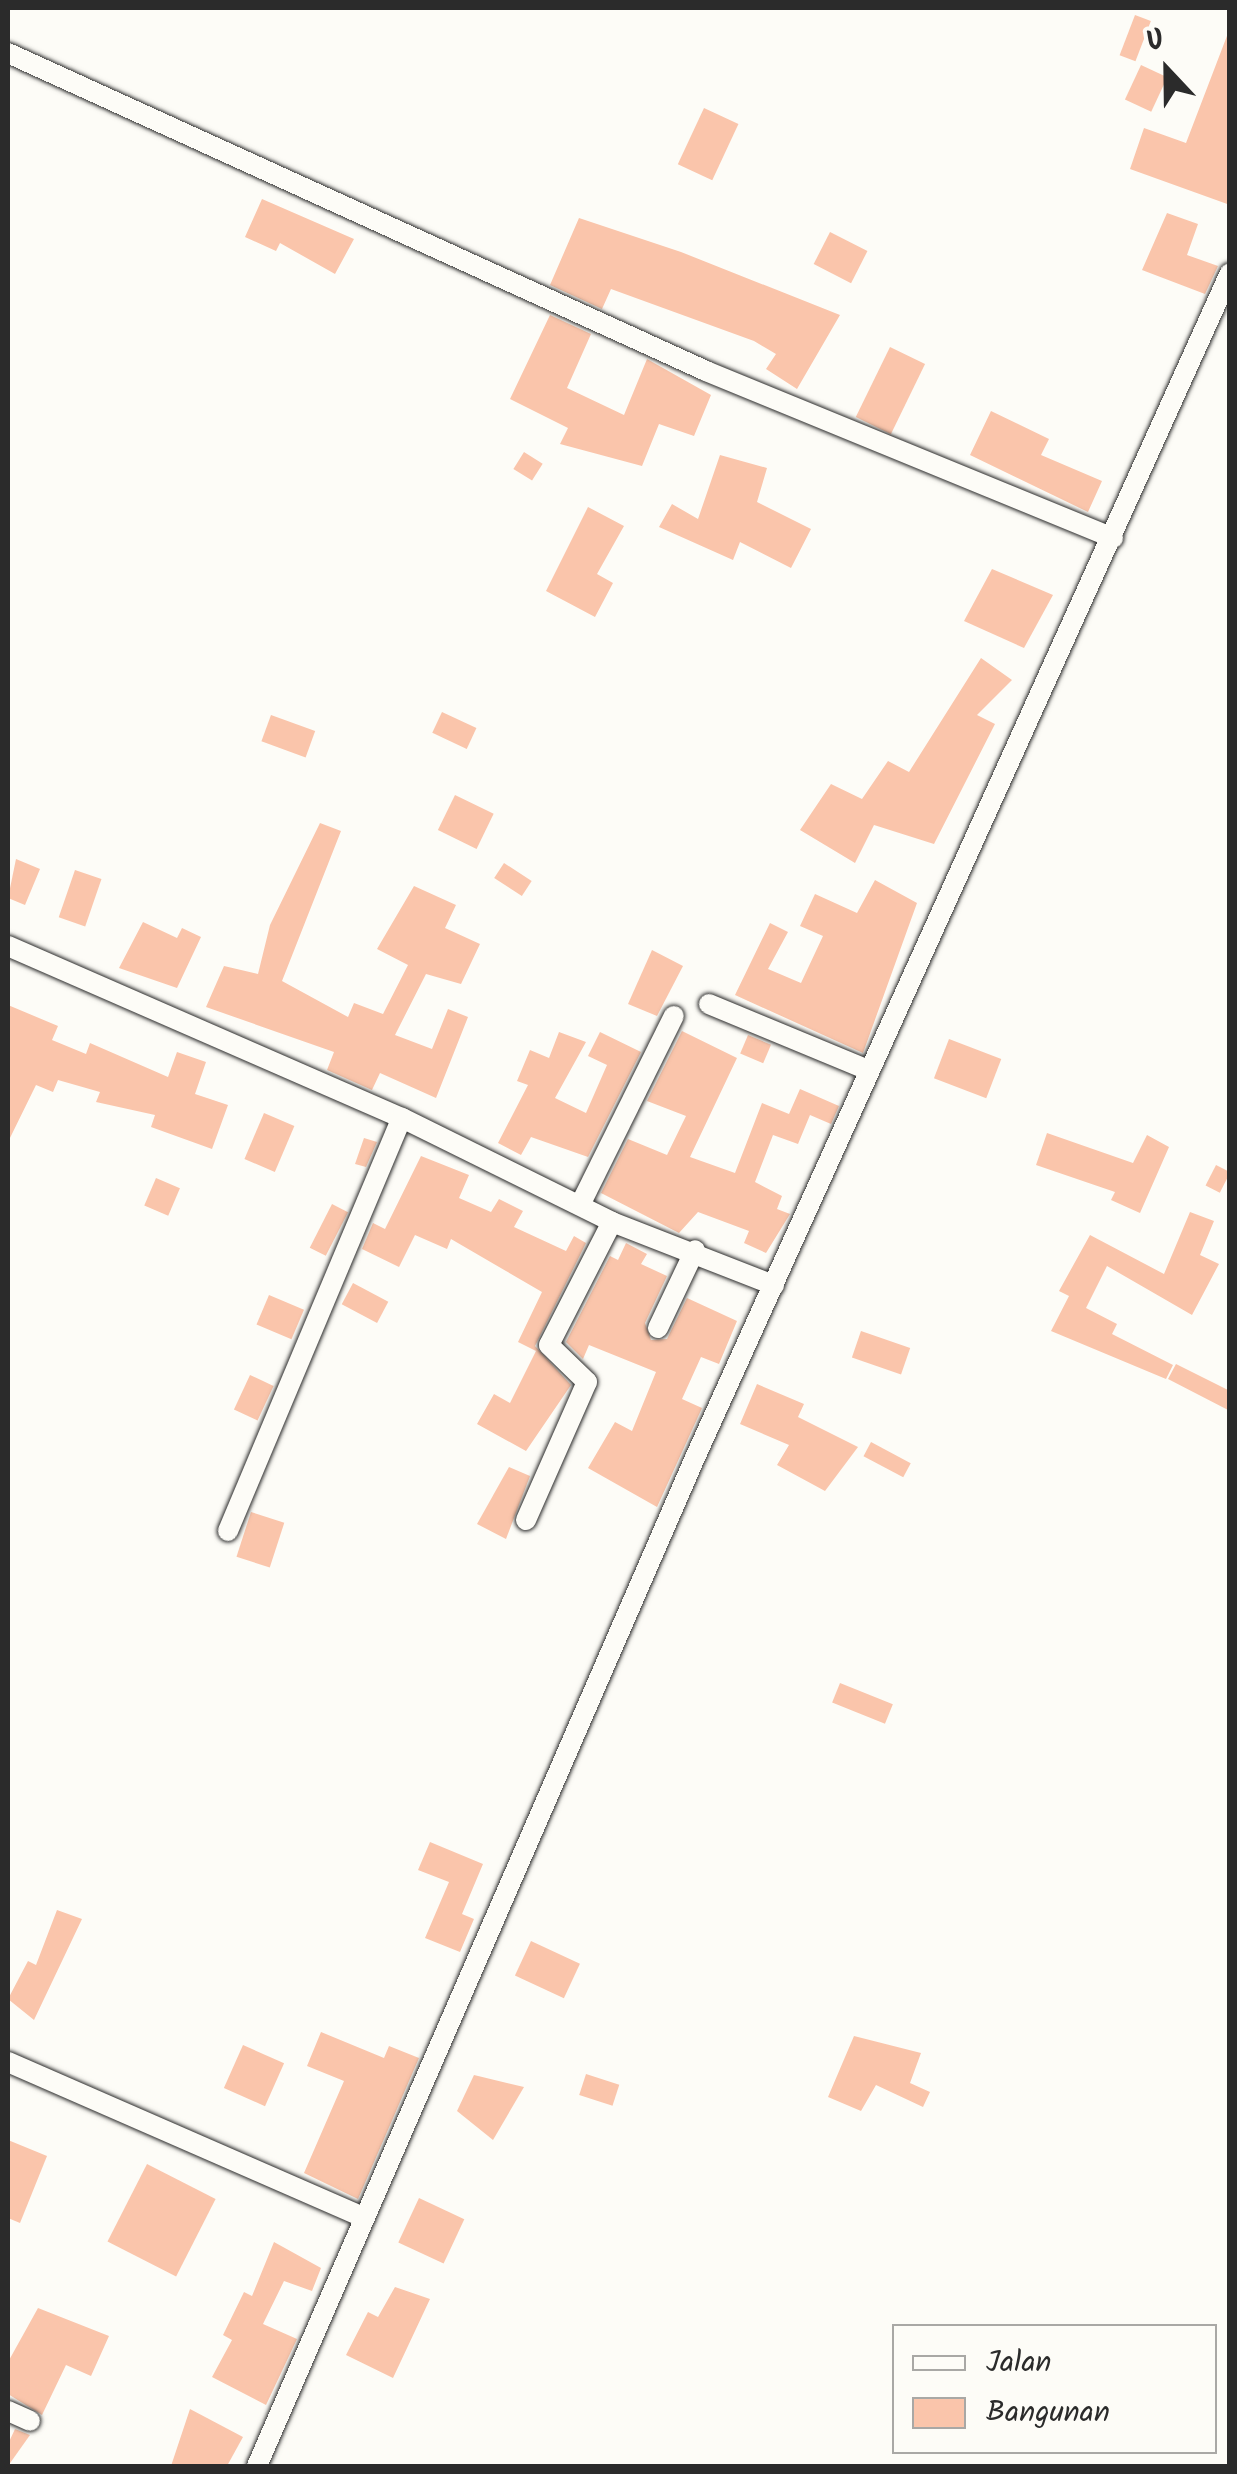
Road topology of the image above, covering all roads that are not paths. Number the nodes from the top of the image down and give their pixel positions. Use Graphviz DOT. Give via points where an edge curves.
graph roads {
  1 [pos="8,53"];
  2 [pos="1230,272"];
  3 [pos="1112,538"];
  4 [pos="8,946"];
  5 [pos="710,1004"];
  6 [pos="674,1016"];
  7 [pos="868,1070"];
  8 [pos="402,1118"];
  9 [pos="580,1205"];
  10 [pos="612,1222"];
  11 [pos="695,1250"];
  12 [pos="774,1285"];
  13 [pos="658,1328"];
  14 [pos="526,1520"];
  15 [pos="228,1531"];
  16 [pos="8,2062"];
  17 [pos="362,2217"];
  18 [pos="8,2411"];
  19 [pos="30,2421"];
  20 [pos="256,2466"];
  1 -- 3 [label="street" via="706,371"];
  2 -- 3 [label="street"];
  3 -- 7 [label="street"];
  4 -- 8 [label="street"];
  5 -- 7 [label="street"];
  6 -- 9 [label="street"];
  7 -- 12 [label="street"];
  8 -- 9 [label="street"];
  8 -- 15 [label="street"];
  9 -- 10 [label="street"];
  10 -- 11 [label="street"];
  10 -- 14 [label="street" via="549,1346 587,1382"];
  11 -- 12 [label="street"];
  11 -- 13 [label="street"];
  12 -- 17 [label="street"];
  16 -- 17 [label="street"];
  17 -- 20 [label="street"];
  18 -- 19 [label="street"];
}
